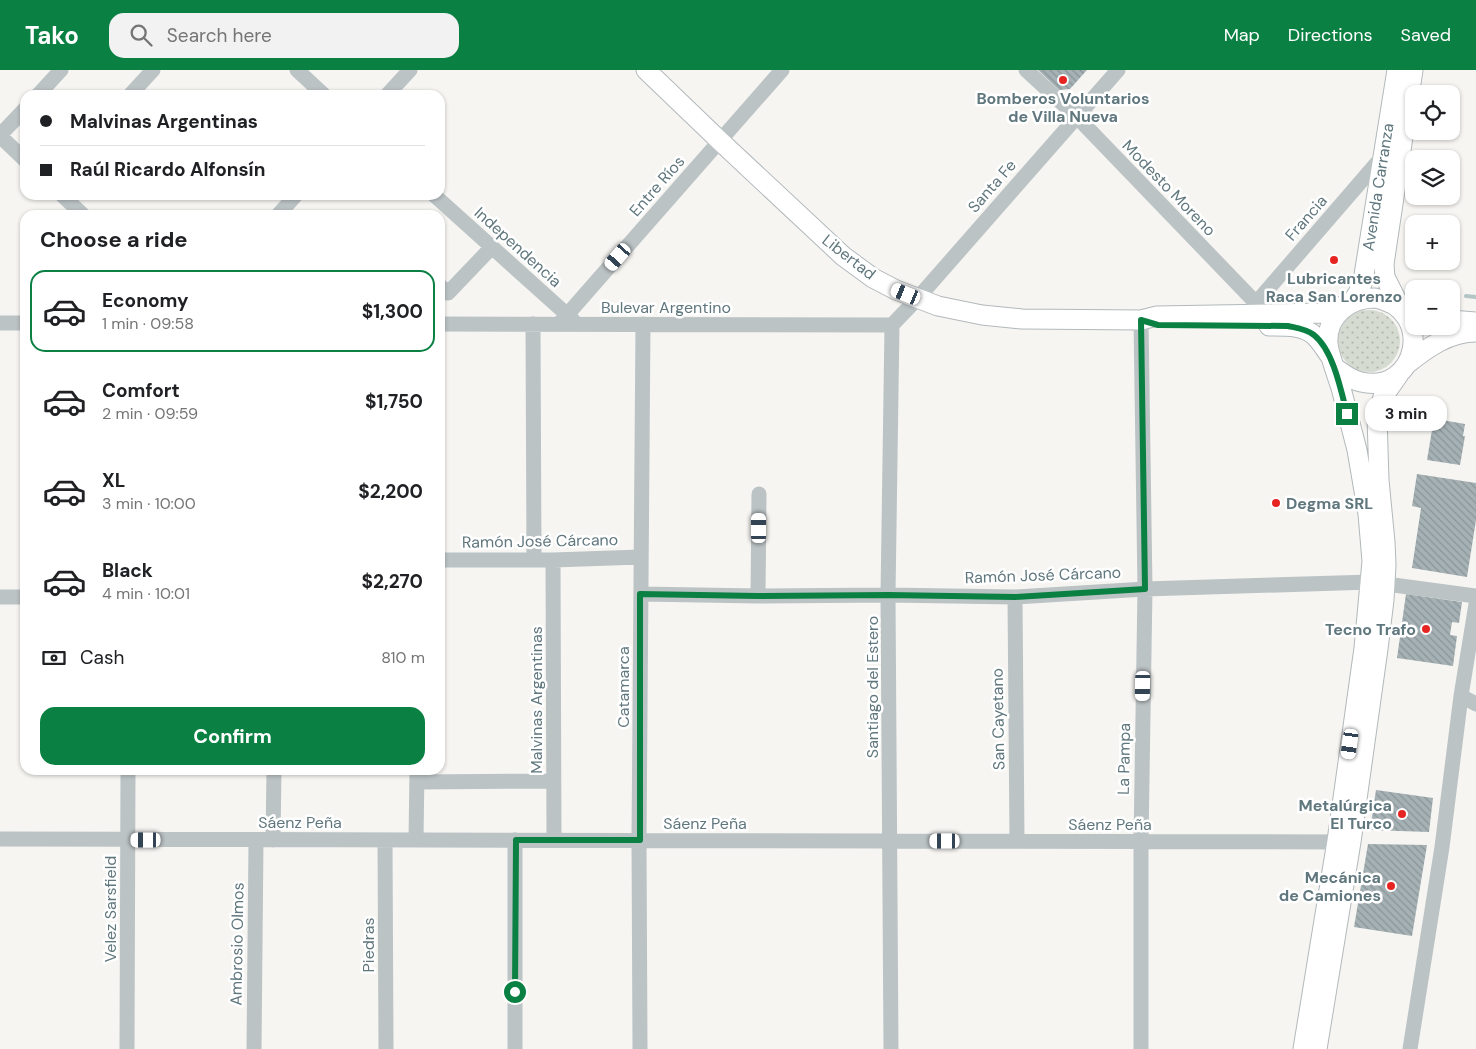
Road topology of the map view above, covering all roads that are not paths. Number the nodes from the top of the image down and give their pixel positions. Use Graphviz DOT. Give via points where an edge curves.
graph roads {
  1 [pos="61,70"];
  2 [pos="153,70"];
  3 [pos="297,70"];
  4 [pos="410,70"];
  5 [pos="646,70"];
  6 [pos="782,70"];
  7 [pos="1026,70"];
  8 [pos="1118,70"];
  9 [pos="1397,70"];
  10 [pos="1414,70"];
  11 [pos="43,90"];
  12 [pos="135,90"];
  13 [pos="319,90"];
  14 [pos="392,90"];
  15 [pos="20,114"];
  16 [pos="1076,116"];
  17 [pos="0,136"];
  18 [pos="720,141"];
  19 [pos="20,155"];
  20 [pos="1383,156"];
  21 [pos="67,200"];
  22 [pos="292,200"];
  23 [pos="440,200"];
  24 [pos="78,210"];
  25 [pos="282,210"];
  26 [pos="492,247"];
  27 [pos="445,290"];
  28 [pos="917,298"];
  29 [pos="1350,303"];
  30 [pos="1256,308"];
  31 [pos="1405,311"];
  32 [pos="1405,312"];
  33 [pos="1141,320"];
  34 [pos="568,321"];
  35 [pos="1460,321"];
  36 [pos="1476,322"];
  37 [pos="0,323"];
  38 [pos="20,323"];
  39 [pos="445,324"];
  40 [pos="533,324"];
  41 [pos="642,324"];
  42 [pos="892,325"];
  43 [pos="1476,332"];
  44 [pos="1413,335"];
  45 [pos="1333,363"];
  46 [pos="1403,369"];
  47 [pos="759,494"];
  48 [pos="641,558"];
  49 [pos="534,559"];
  50 [pos="445,560"];
  51 [pos="553,560"];
  52 [pos="1378,583"];
  53 [pos="1145,589"];
  54 [pos="640,594"];
  55 [pos="888,595"];
  56 [pos="758,596"];
  57 [pos="1476,596"];
  58 [pos="0,597"];
  59 [pos="20,597"];
  60 [pos="1015,597"];
  61 [pos="1476,604"];
  62 [pos="1461,696"];
  63 [pos="1476,704"];
  64 [pos="128,775"];
  65 [pos="274,775"];
  66 [pos="417,776"];
  67 [pos="553,781"];
  68 [pos="0,839"];
  69 [pos="128,840"];
  70 [pos="256,840"];
  71 [pos="273,840"];
  72 [pos="385,840"];
  73 [pos="416,840"];
  74 [pos="516,840"];
  75 [pos="554,840"];
  76 [pos="640,840"];
  77 [pos="890,841"];
  78 [pos="1017,841"];
  79 [pos="1344,841"];
  80 [pos="1141,842"];
  81 [pos="127,1049"];
  82 [pos="254,1049"];
  83 [pos="386,1049"];
  84 [pos="515,1049"];
  85 [pos="640,1049"];
  86 [pos="891,1049"];
  87 [pos="1141,1049"];
  88 [pos="1303,1049"];
  89 [pos="1317,1049"];
  90 [pos="1410,1049"];
  1 -- 11 [label="street"];
  2 -- 12 [label="street"];
  3 -- 13 [label="street"];
  4 -- 14 [label="street"];
  5 -- 18 [label="main road, Libertad"];
  6 -- 18 [label="street, Entre Ríos"];
  7 -- 16 [label="street, Modesto Moreno"];
  8 -- 16 [label="street, Santa Fe"];
  9 -- 20 [label="main road, Avenida Carranza"];
  10 -- 31 [label="main road, Avenida Carranza" via="1384,264 1385,277"];
  15 -- 17 [label="street"];
  16 -- 28 [label="street, Santa Fe"];
  16 -- 30 [label="street, Modesto Moreno"];
  17 -- 19 [label="street"];
  18 -- 28 [label="main road, Libertad" via="843,256 873,278"];
  18 -- 34 [label="street, Entre Ríos"];
  20 -- 29 [label="main road, Avenida Carranza" via="1362,281"];
  20 -- 30 [label="street, Francia"];
  21 -- 24 [label="street"];
  22 -- 25 [label="street"];
  23 -- 26 [label="street, Independencia"];
  26 -- 27 [label="street" via="448,292"];
  26 -- 34 [label="street, Independencia"];
  28 -- 33 [label="main road, Libertad" via="963,312 991,316"];
  28 -- 42 [label="street, Santa Fe"];
  29 -- 30 [label="main road, Libertad" via="1322,313"];
  29 -- 32 [label="main road" via="1375,298 1392,303"];
  29 -- 45 [label="main road" via="1337,315 1330,329 1328,344"];
  30 -- 33 [label="main road, Libertad"];
  33 -- 45 [label="main road, Libertad" via="1158,325 1288,326 1302,329 1314,336"];
  33 -- 53 [label="street, La Pampa"];
  34 -- 40 [label="street, Bulevar Argentino"];
  34 -- 41 [label="street, Bulevar Argentino"];
  35 -- 36 [label="main road"];
  37 -- 38 [label="street"];
  39 -- 40 [label="street, Bulevar Argentino"];
  40 -- 49 [label="street"];
  41 -- 42 [label="street, Bulevar Argentino"];
  41 -- 48 [label="street, Catamarca"];
  42 -- 55 [label="street, Santiago del Estero"];
  43 -- 46 [label="main road" via="1438,342"];
  44 -- 46 [label="main road" via="1411,357"];
  45 -- 46 [label="main road" via="1351,379 1367,383 1384,382"];
  45 -- 52 [label="main road" via="1351,425"];
  46 -- 52 [label="main road" via="1383,397 1376,417 1385,542"];
  47 -- 56 [label="street"];
  48 -- 51 [label="street, Ramón José Cárcano"];
  48 -- 54 [label="street, Catamarca"];
  49 -- 50 [label="street, Ramón José Cárcano"];
  49 -- 51 [label="street, Ramón José Cárcano"];
  51 -- 67 [label="street, Malvinas Argentinas"];
  52 -- 53 [label="street, Ramón José Cárcano"];
  52 -- 57 [label="street, Ramón José Cárcano"];
  52 -- 79 [label="main road" via="1378,650"];
  53 -- 60 [label="street, Ramón José Cárcano"];
  53 -- 80 [label="street, La Pampa"];
  54 -- 56 [label="street, Ramón José Cárcano"];
  54 -- 76 [label="street, Catamarca"];
  55 -- 56 [label="street, Ramón José Cárcano"];
  55 -- 60 [label="street, Ramón José Cárcano"];
  55 -- 77 [label="street, Santiago del Estero"];
  58 -- 59 [label="street"];
  60 -- 78 [label="street, San Cayetano"];
  61 -- 62 [label="street"];
  62 -- 63 [label="street"];
  62 -- 90 [label="street" via="1442,847"];
  64 -- 69 [label="street, Velez Sarsfield"];
  65 -- 71 [label="street"];
  66 -- 67 [label="street"];
  66 -- 73 [label="street"];
  67 -- 75 [label="street, Malvinas Argentinas"];
  68 -- 69 [label="street, Sáenz Peña"];
  69 -- 70 [label="street, Sáenz Peña"];
  69 -- 81 [label="street, Velez Sarsfield"];
  70 -- 71 [label="street, Sáenz Peña"];
  70 -- 82 [label="street, Ambrosio Olmos"];
  71 -- 72 [label="street, Sáenz Peña"];
  72 -- 73 [label="street, Sáenz Peña"];
  72 -- 83 [label="street, Piedras"];
  73 -- 74 [label="street, Sáenz Peña"];
  74 -- 75 [label="street, Sáenz Peña"];
  74 -- 84 [label="street"];
  75 -- 76 [label="street, Sáenz Peña"];
  76 -- 77 [label="street, Sáenz Peña"];
  76 -- 85 [label="street, Catamarca"];
  77 -- 78 [label="street, Sáenz Peña"];
  77 -- 86 [label="street, Santiago del Estero"];
  78 -- 80 [label="street, Sáenz Peña"];
  79 -- 80 [label="street, Sáenz Peña"];
  79 -- 88 [label="main road"];
  79 -- 89 [label="main road"];
  80 -- 87 [label="street, La Pampa"];
}
